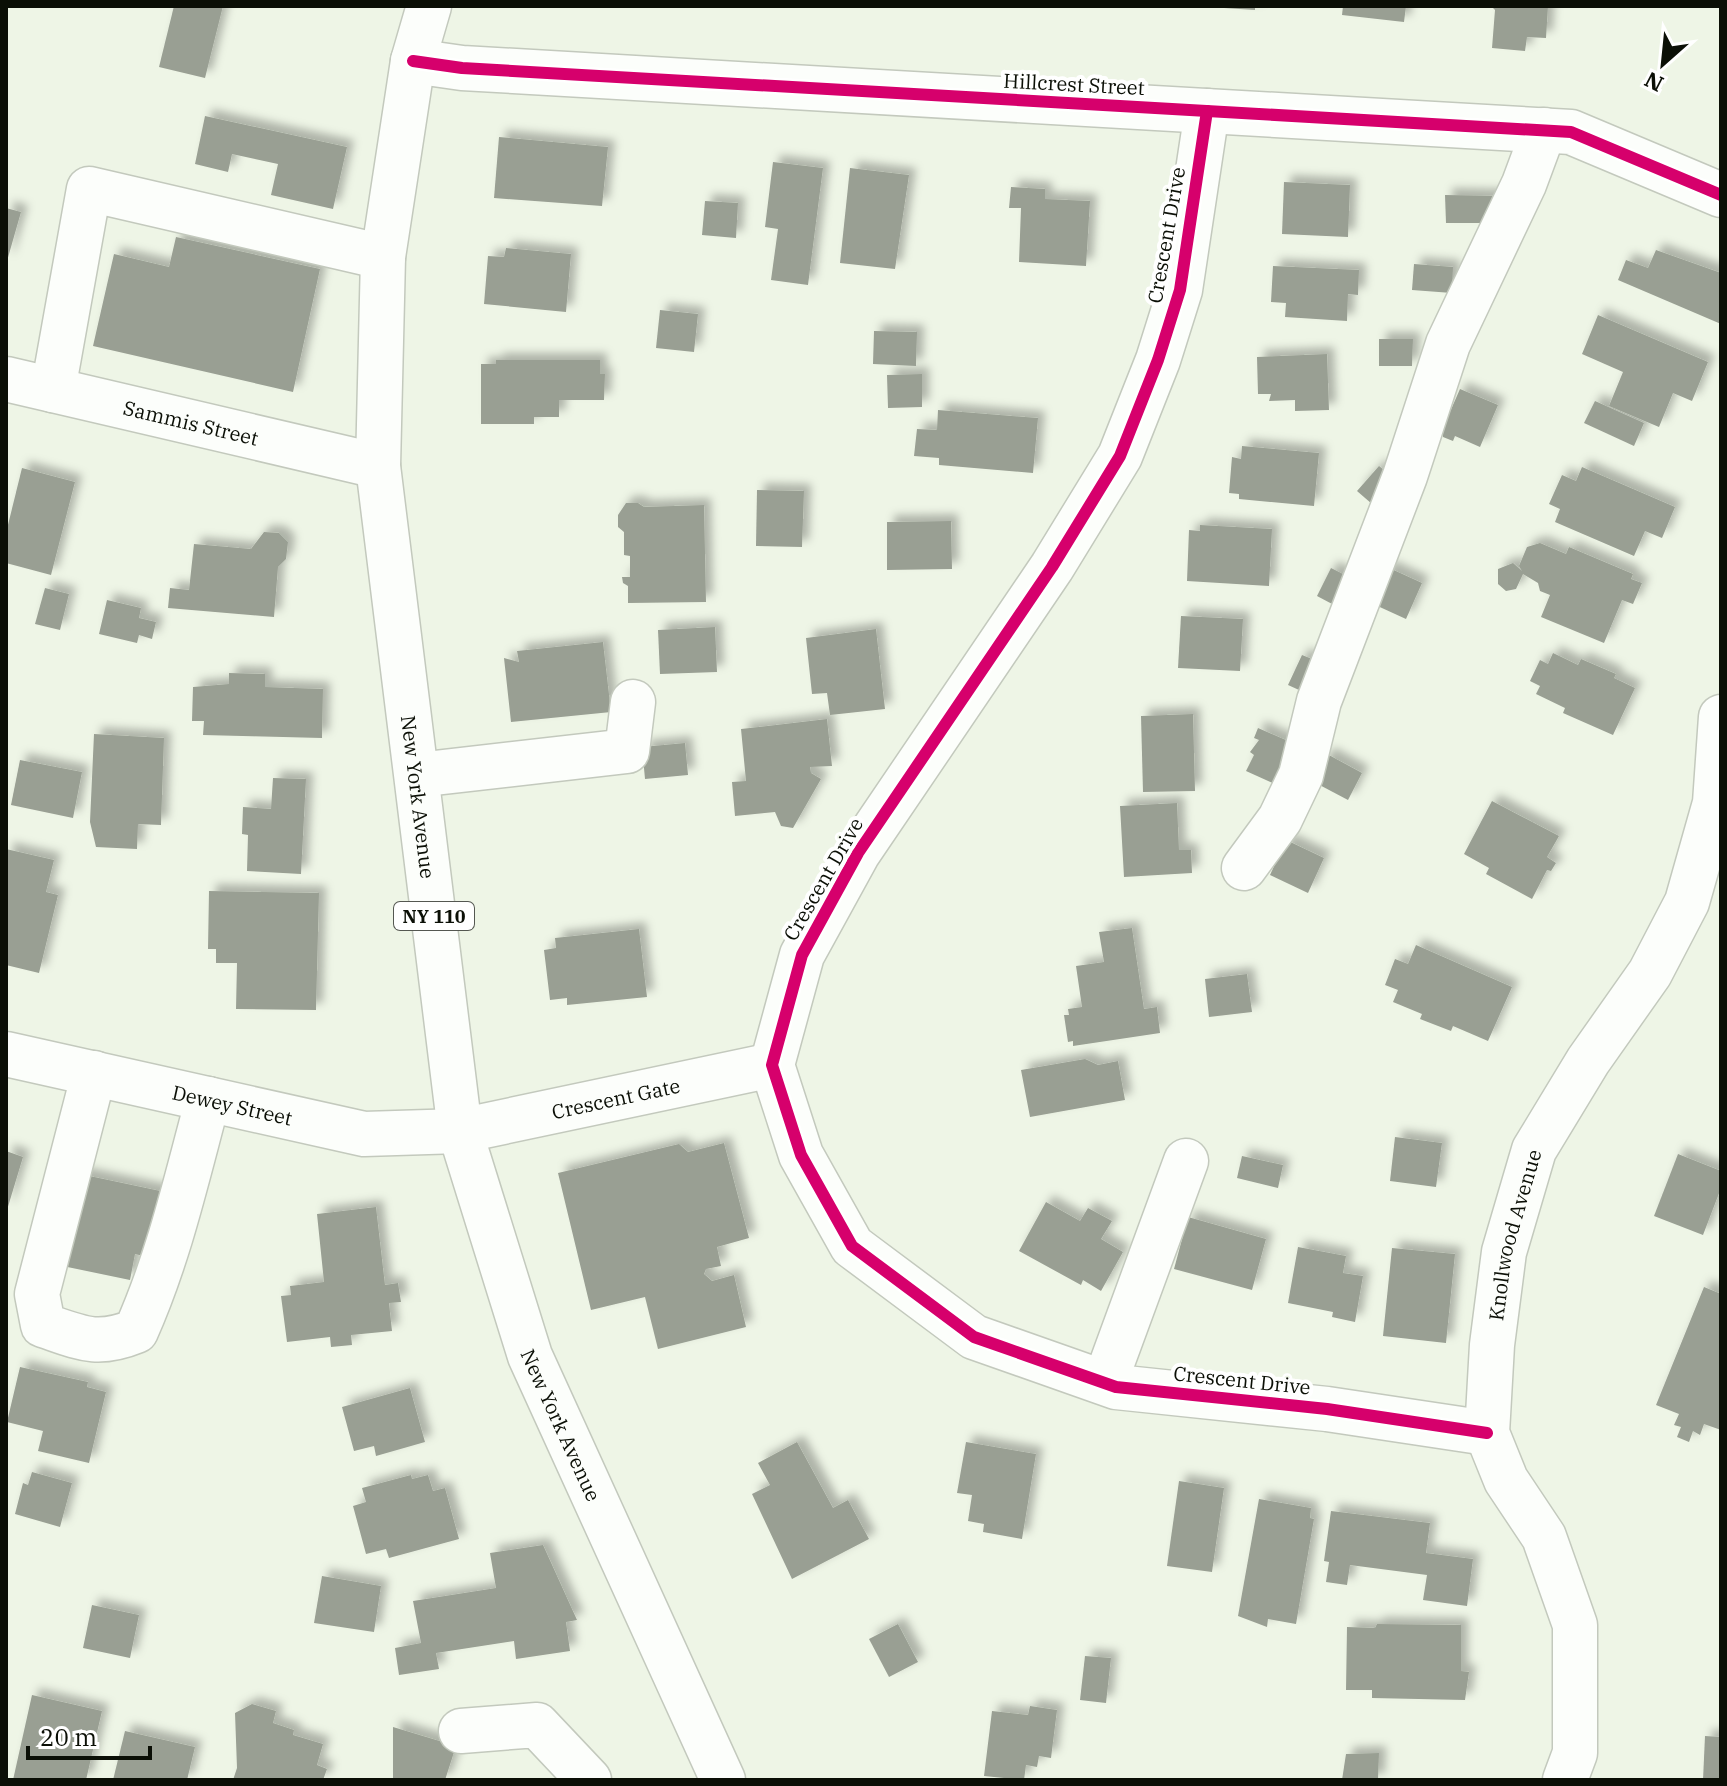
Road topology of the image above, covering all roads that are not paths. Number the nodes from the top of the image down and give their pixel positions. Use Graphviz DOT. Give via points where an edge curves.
graph roads {
  1 [pos="429,6"];
  2 [pos="413,61"];
  3 [pos="1207,111"];
  4 [pos="1544,130"];
  5 [pos="1721,195"];
  6 [pos="383,257"];
  7 [pos="6,379"];
  8 [pos="53,390"];
  9 [pos="378,466"];
  10 [pos="633,702"];
  11 [pos="1721,717"];
  12 [pos="417,775"];
  13 [pos="1244,868"];
  14 [pos="6,1054"];
  15 [pos="772,1065"];
  16 [pos="94,1073"];
  17 [pos="208,1099"];
  18 [pos="460,1131"];
  19 [pos="1186,1161"];
  20 [pos="1105,1382"];
  21 [pos="1487,1433"];
  22 [pos="461,1731"];
  23 [pos="716,1778"];
  24 [pos="589,1780"];
  25 [pos="1565,1780"];
  1 -- 2 [label="street, New York Avenue / NY 110"];
  2 -- 3 [label="street, Hillcrest Street"];
  2 -- 6 [label="street, New York Avenue / NY 110"];
  3 -- 4 [label="street, Hillcrest Street"];
  3 -- 15 [label="street, Crescent Drive" via="1180,290 1120,456 1052,567 858,853 802,955"];
  4 -- 5 [label="street, Hillcrest Street" via="1571,132"];
  4 -- 13 [label="street" via="1448,344 1405,476 1319,701 1301,775 1280,819"];
  6 -- 8 [label="street" via="89,189"];
  6 -- 9 [label="street, New York Avenue / NY 110"];
  7 -- 8 [label="street, Sammis Street"];
  8 -- 9 [label="street, Sammis Street"];
  9 -- 12 [label="street, New York Avenue / NY 110"];
  10 -- 12 [label="street" via="627,751"];
  11 -- 21 [label="street, Knollwood Avenue" via="1715,803 1687,902 1650,973 1534,1150 1504,1252"];
  12 -- 18 [label="street, New York Avenue / NY 110"];
  14 -- 16 [label="street, Dewey Street"];
  15 -- 18 [label="street, Crescent Gate"];
  15 -- 20 [label="street, Crescent Drive" via="801,1155 852,1246 974,1337"];
  16 -- 17 [label="street, Dewey Street"];
  16 -- 17 [label="street" via="37,1294 43,1325 77,1336 109,1342 136,1331 153,1294"];
  17 -- 18 [label="street, Dewey Street" via="364,1134"];
  18 -- 23 [label="street, New York Avenue / NY 110" via="530,1356"];
  19 -- 20 [label="street"];
  20 -- 21 [label="street, Crescent Drive"];
  21 -- 25 [label="street, Knollwood Avenue" via="1506,1480 1544,1537 1575,1625 1575,1753"];
  22 -- 24 [label="street" via="537,1725"];
}
